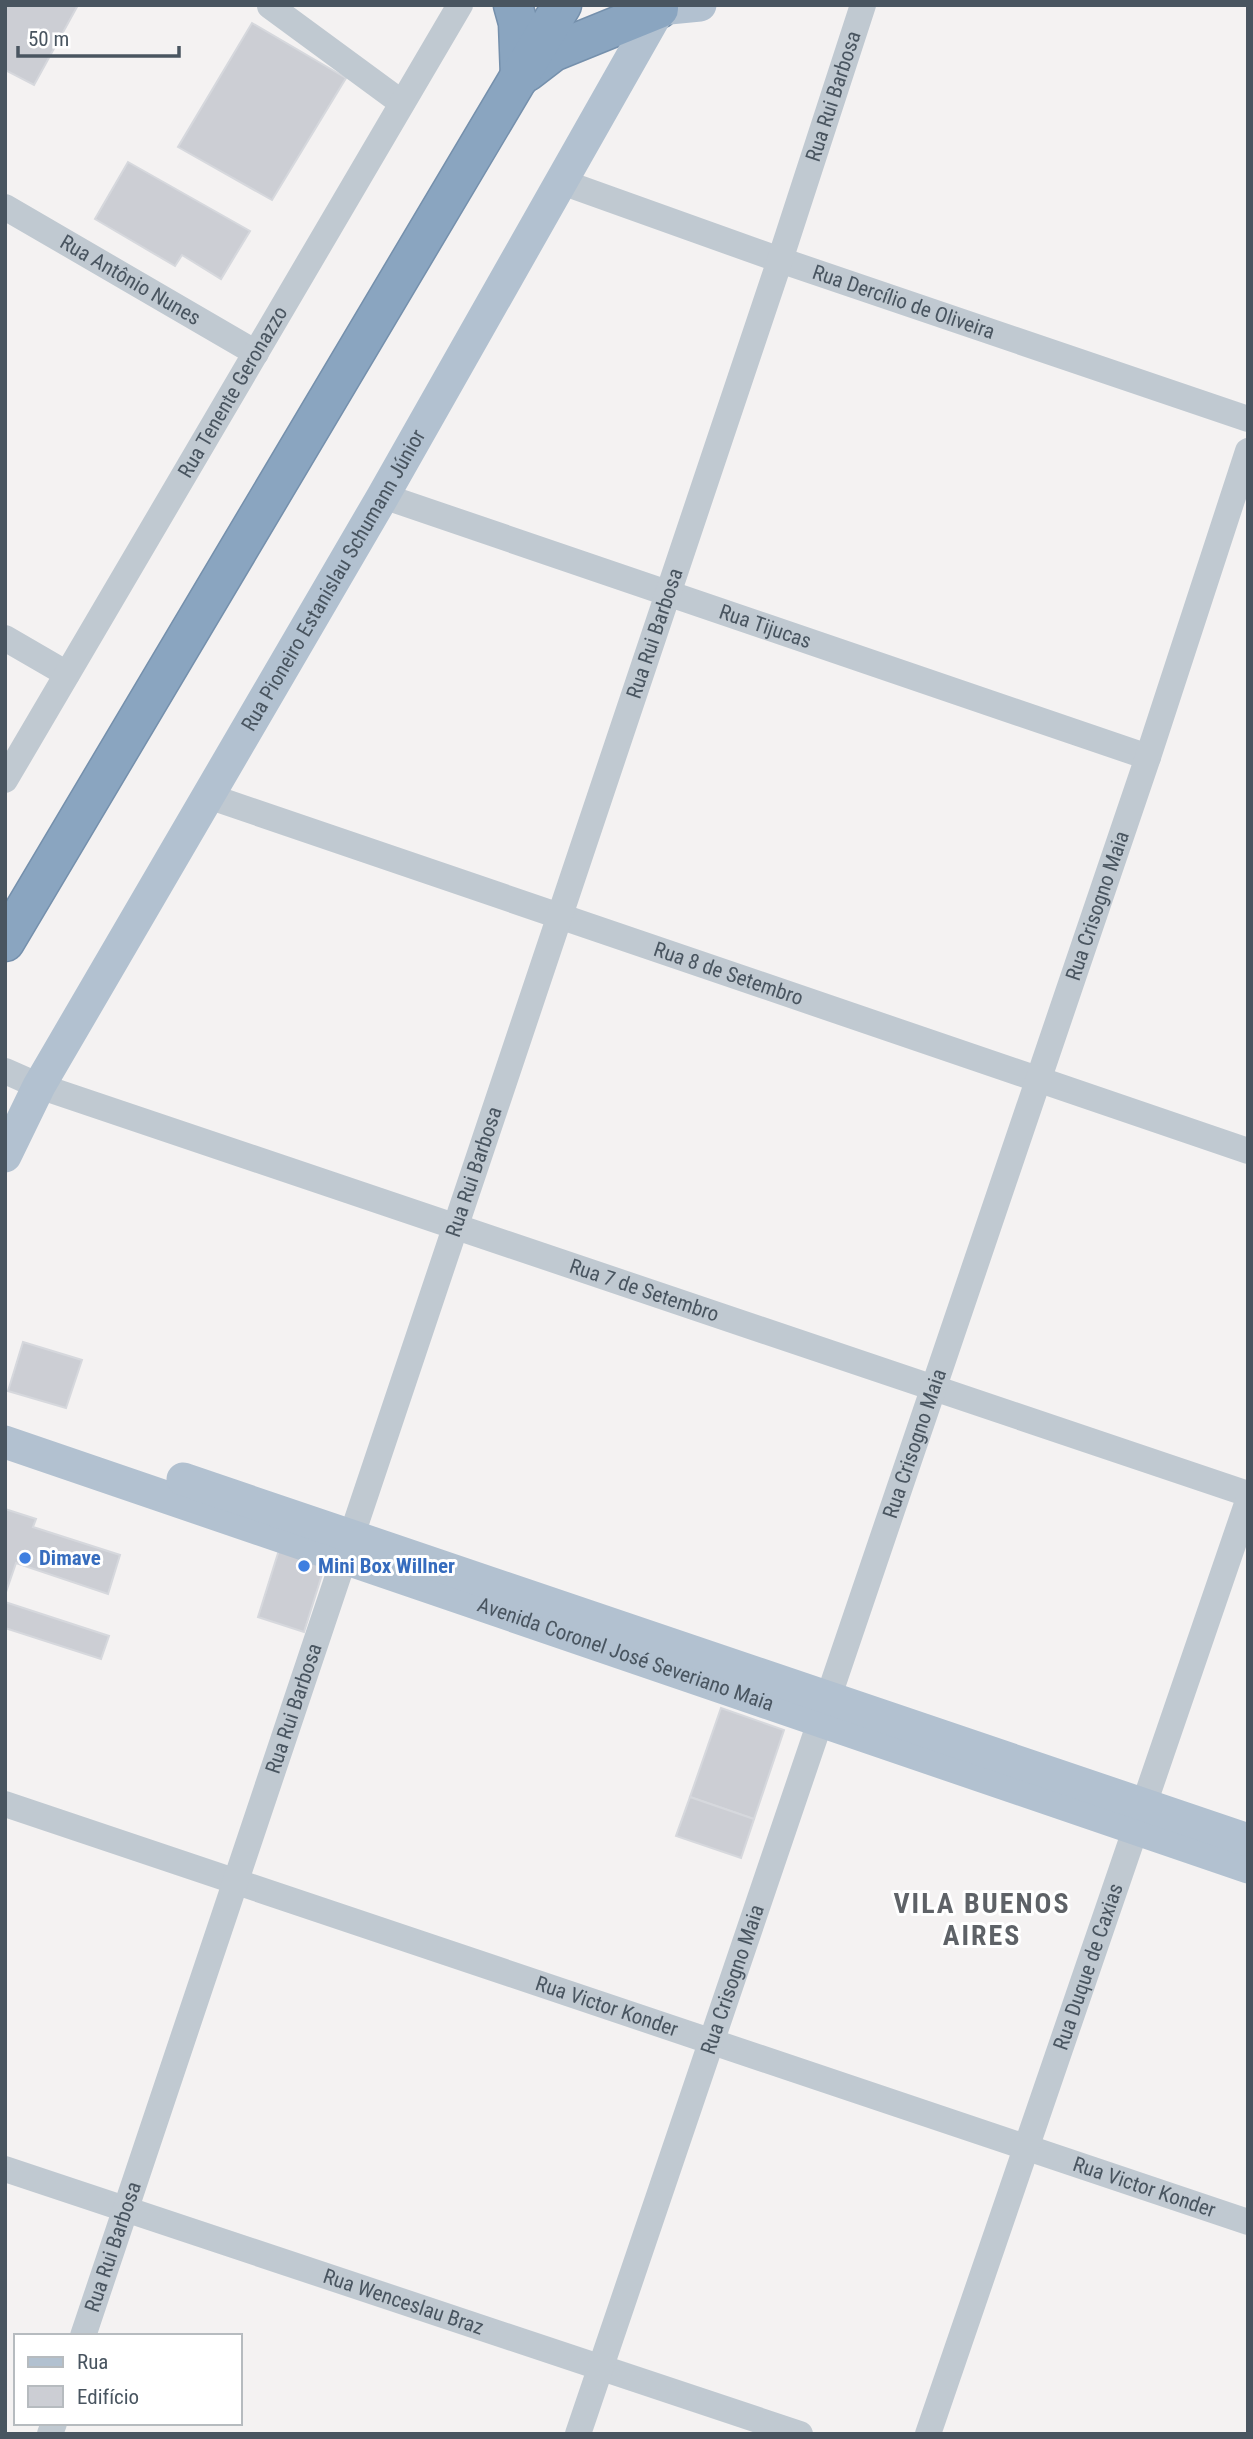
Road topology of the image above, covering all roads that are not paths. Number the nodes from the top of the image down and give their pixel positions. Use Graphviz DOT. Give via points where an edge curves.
graph roads {
  1 [pos="460,5"];
  2 [pos="513,5"];
  3 [pos="562,5"];
  4 [pos="700,5"];
  5 [pos="863,5"];
  6 [pos="270,6"];
  7 [pos="660,7"];
  8 [pos="520,78"];
  9 [pos="402,103"];
  10 [pos="562,182"];
  11 [pos="5,207"];
  12 [pos="780,260"];
  13 [pos="256,353"];
  14 [pos="1248,419"];
  15 [pos="1248,451"];
  16 [pos="383,496"];
  17 [pos="667,593"];
  18 [pos="5,638"];
  19 [pos="67,674"];
  20 [pos="1148,757"];
  21 [pos="5,780"];
  22 [pos="208,796"];
  23 [pos="559,916"];
  24 [pos="5,942"];
  25 [pos="5,1071"];
  26 [pos="1037,1079"];
  27 [pos="39,1086"];
  28 [pos="1248,1151"];
  29 [pos="5,1156"];
  30 [pos="455,1226"];
  31 [pos="933,1388"];
  32 [pos="5,1418"];
  33 [pos="5,1442"];
  34 [pos="1248,1494"];
  35 [pos="1248,1501"];
  36 [pos="347,1547"];
  37 [pos="824,1709"];
  38 [pos="5,1804"];
  39 [pos="1139,1817"];
  40 [pos="1248,1840"];
  41 [pos="1248,1867"];
  42 [pos="235,1882"];
  43 [pos="711,2042"];
  44 [pos="1026,2148"];
  45 [pos="5,2169"];
  46 [pos="126,2209"];
  47 [pos="1248,2222"];
  48 [pos="84,2334"];
  49 [pos="600,2367"];
  50 [pos="578,2434"];
  51 [pos="800,2434"];
  52 [pos="928,2434"];
  1 -- 9 [label="street, Rua Tenente Geronazzo"];
  2 -- 8 [label="highway"];
  3 -- 8 [label="highway"];
  4 -- 7 [label="main road"];
  5 -- 12 [label="street, Rua Rui Barbosa"];
  6 -- 9 [label="street"];
  7 -- 8 [label="highway" via="553,52"];
  7 -- 10 [label="main road, Rua Pioneiro Estanislau Schumann Júnior"];
  8 -- 24 [label="highway"];
  9 -- 13 [label="street, Rua Tenente Geronazzo"];
  10 -- 12 [label="street, Rua Dercílio de Oliveira"];
  10 -- 16 [label="main road, Rua Pioneiro Estanislau Schumann Júnior"];
  11 -- 13 [label="street, Rua Antônio Nunes"];
  12 -- 14 [label="street, Rua Dercílio de Oliveira"];
  12 -- 17 [label="street, Rua Rui Barbosa"];
  13 -- 19 [label="street, Rua Tenente Geronazzo"];
  15 -- 20 [label="street, Rua Crisogno Maia"];
  16 -- 17 [label="street, Rua Tijucas"];
  16 -- 22 [label="main road, Rua Pioneiro Estanislau Schumann Júnior"];
  17 -- 20 [label="street, Rua Tijucas"];
  17 -- 23 [label="street, Rua Rui Barbosa"];
  18 -- 19 [label="street"];
  19 -- 21 [label="street, Rua Tenente Geronazzo"];
  20 -- 26 [label="street, Rua Crisogno Maia"];
  22 -- 23 [label="street, Rua 8 de Setembro"];
  22 -- 27 [label="main road, Rua Pioneiro Estanislau Schumann Júnior"];
  23 -- 26 [label="street, Rua 8 de Setembro"];
  23 -- 30 [label="street, Rua Rui Barbosa"];
  25 -- 27 [label="street, Rua 7 de Setembro"];
  26 -- 28 [label="street, Rua 8 de Setembro"];
  26 -- 31 [label="street, Rua Crisogno Maia"];
  27 -- 29 [label="main road, Rua Pioneiro Estanislau Schumann Júnior"];
  27 -- 30 [label="street, Rua 7 de Setembro"];
  30 -- 31 [label="street, Rua 7 de Setembro"];
  30 -- 36 [label="street, Rua Rui Barbosa"];
  31 -- 34 [label="street, Rua 7 de Setembro"];
  31 -- 37 [label="street, Rua Crisogno Maia"];
  32 -- 36 [label="main road, Avenida Coronel José Severiano Maia"];
  33 -- 36 [label="main road, Avenida Coronel José Severiano Maia"];
  35 -- 39 [label="street, Rua Duque de Caxias"];
  36 -- 37 [label="main road, Avenida Coronel José Severiano Maia"];
  36 -- 42 [label="street, Rua Rui Barbosa"];
  37 -- 39 [label="main road, Avenida Coronel José Severiano Maia"];
  37 -- 43 [label="street, Rua Crisogno Maia"];
  38 -- 42 [label="street, Rua Victor Konder"];
  39 -- 40 [label="main road, Avenida Coronel José Severiano Maia"];
  39 -- 41 [label="main road, Avenida Coronel José Severiano Maia"];
  39 -- 44 [label="street, Rua Duque de Caxias"];
  42 -- 43 [label="street, Rua Victor Konder"];
  42 -- 46 [label="street, Rua Rui Barbosa"];
  43 -- 44 [label="street, Rua Victor Konder"];
  43 -- 49 [label="street, Rua Crisogno Maia"];
  44 -- 47 [label="street, Rua Victor Konder"];
  44 -- 52 [label="street, Rua Duque de Caxias"];
  45 -- 46 [label="street, Rua Wenceslau Braz"];
  46 -- 48 [label="street, Rua Rui Barbosa"];
  46 -- 49 [label="street, Rua Wenceslau Braz"];
  49 -- 50 [label="street, Rua Crisogno Maia"];
  49 -- 51 [label="street, Rua Wenceslau Braz"];
}
